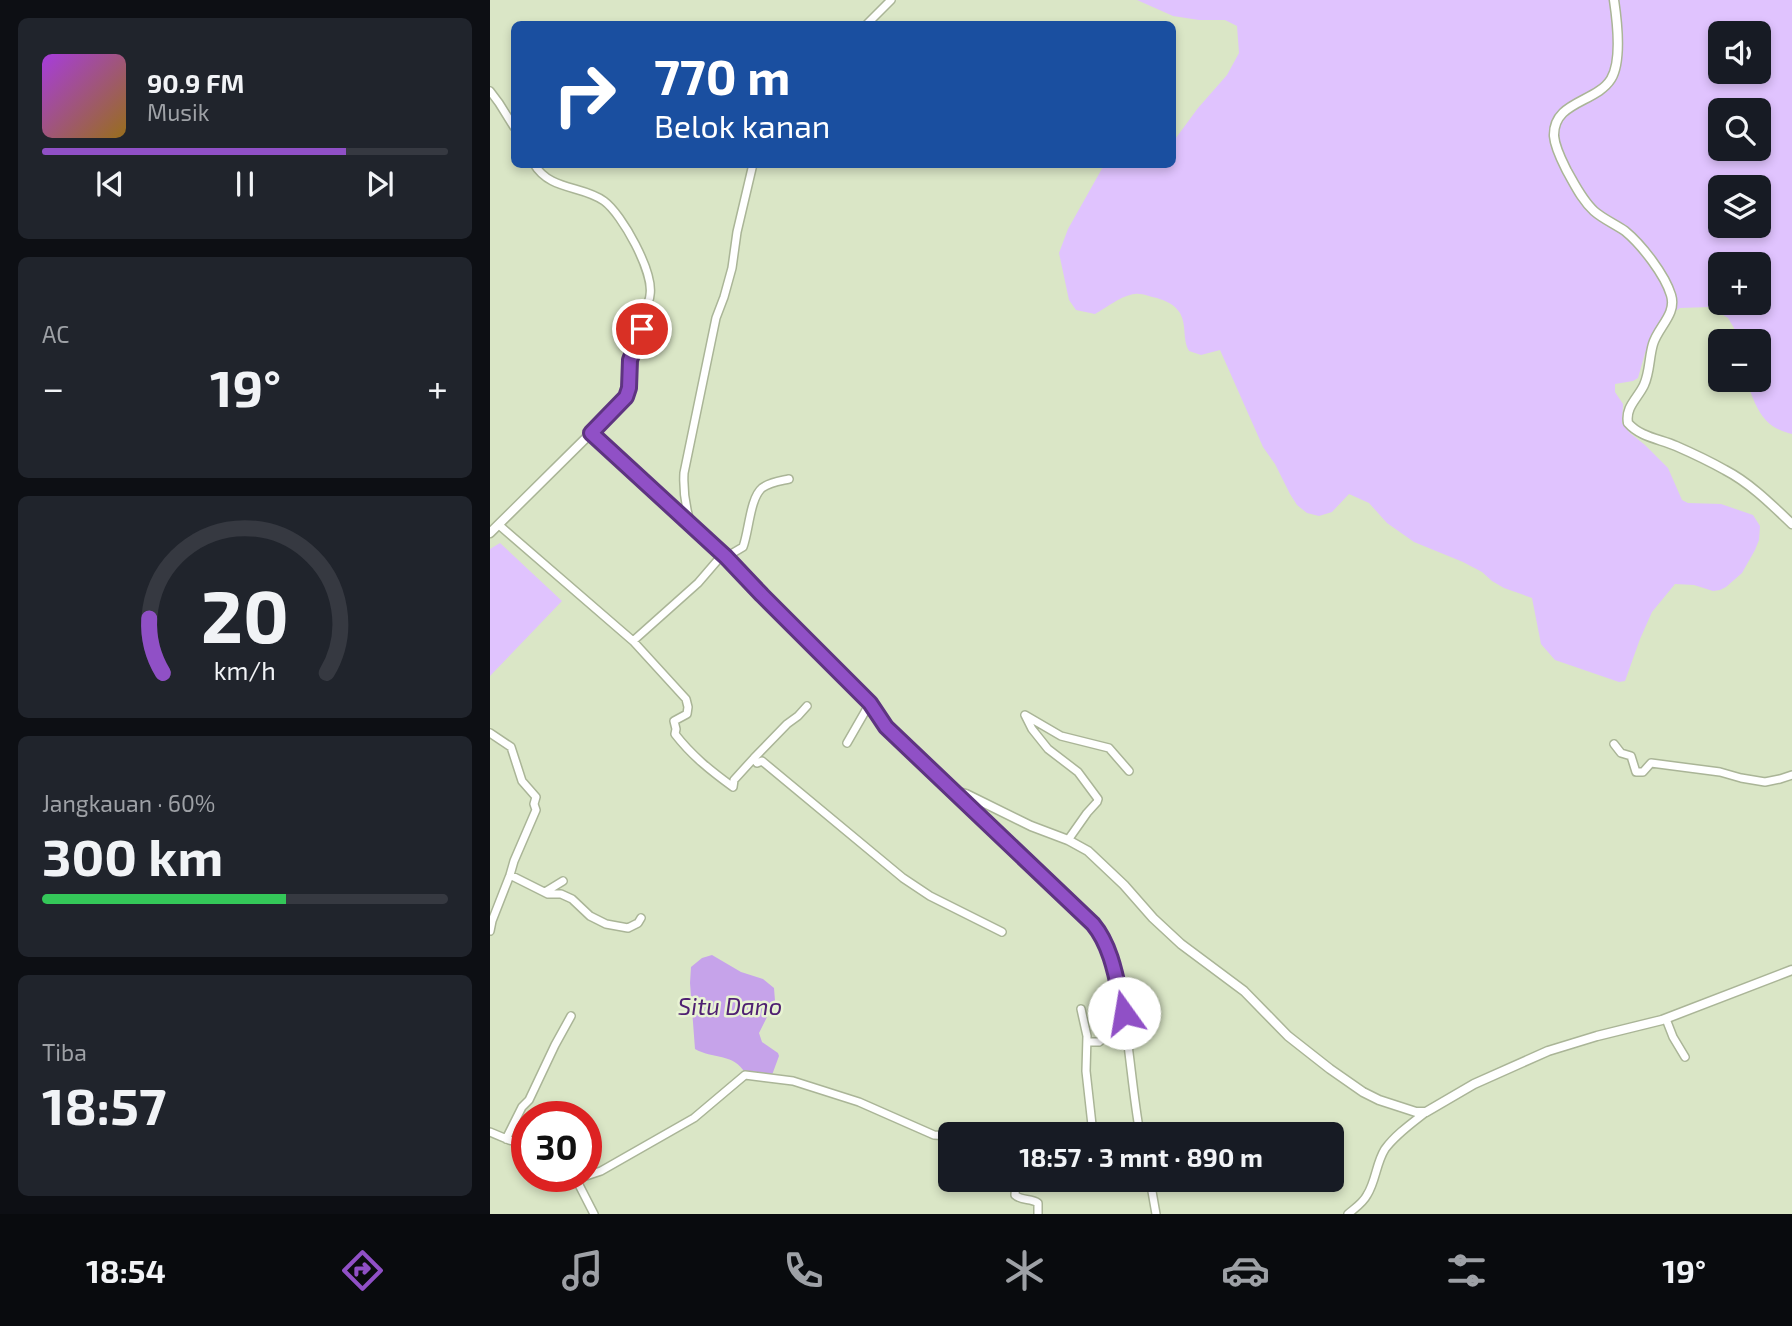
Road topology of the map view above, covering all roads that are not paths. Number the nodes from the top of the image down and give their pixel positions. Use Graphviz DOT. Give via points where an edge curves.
graph roads {
  1 [pos="891,0"];
  2 [pos="1614,0"];
  3 [pos="870,21"];
  4 [pos="490,91"];
  5 [pos="511,122"];
  6 [pos="536,168"];
  7 [pos="752,168"];
  8 [pos="591,433"];
  9 [pos="789,479"];
  10 [pos="1792,524"];
  11 [pos="499,525"];
  12 [pos="691,526"];
  13 [pos="490,533"];
  14 [pos="724,555"];
  15 [pos="634,640"];
  16 [pos="870,703"];
  17 [pos="807,706"];
  18 [pos="490,733"];
  19 [pos="847,743"];
  20 [pos="1614,744"];
  21 [pos="754,758"];
  22 [pos="1129,771"];
  23 [pos="1792,775"];
  24 [pos="951,790"];
  25 [pos="1068,840"];
  26 [pos="510,875"];
  27 [pos="563,881"];
  28 [pos="544,892"];
  29 [pos="641,918"];
  30 [pos="491,921"];
  31 [pos="490,931"];
  32 [pos="1002,932"];
  33 [pos="1792,970"];
  34 [pos="1081,1009"];
  35 [pos="571,1016"];
  36 [pos="1666,1018"];
  37 [pos="1126,1027"];
  38 [pos="1087,1042"];
  39 [pos="1685,1057"];
  40 [pos="1426,1112"];
  41 [pos="1092,1122"];
  42 [pos="1138,1122"];
  43 [pos="490,1132"];
  44 [pos="938,1135"];
  45 [pos="506,1139"];
  46 [pos="511,1140"];
  47 [pos="602,1170"];
  48 [pos="583,1192"];
  49 [pos="1014,1192"];
  50 [pos="1152,1192"];
  51 [pos="594,1214"];
  52 [pos="1038,1214"];
  53 [pos="1156,1214"];
  54 [pos="1348,1214"];
  1 -- 3 [label="street"];
  2 -- 10 [label="street" via="1618,30 1613,75 1605,86 1560,114 1554,138 1587,204 1639,245 1672,299 1669,316 1653,343 1643,386 1628,410 1628,423 1736,476"];
  4 -- 5 [label="street"];
  6 -- 8 [label="street" via="565,188 588,193 611,207 649,277 650,295 630,360 629,392"];
  7 -- 12 [label="street" via="684,473"];
  8 -- 11 [label="street"];
  8 -- 12 [label="street"];
  9 -- 14 [label="street" via="760,491 743,547"];
  11 -- 13 [label="street"];
  11 -- 15 [label="street"];
  12 -- 14 [label="street"];
  14 -- 15 [label="street"];
  14 -- 16 [label="street"];
  15 -- 21 [label="street" via="688,702 687,714 674,721 675,734 698,761 733,787"];
  16 -- 19 [label="street"];
  16 -- 24 [label="street" via="886,727"];
  17 -- 21 [label="street"];
  18 -- 26 [label="street" via="511,747 522,781 536,797 536,810"];
  20 -- 23 [label="street" via="1631,756 1636,772 1643,772 1651,763 1765,782"];
  21 -- 32 [label="street" via="903,878"];
  22 -- 25 [label="street" via="1108,747 1061,736 1025,716 1048,750 1078,772 1098,799"];
  24 -- 25 [label="street"];
  24 -- 37 [label="street" via="1097,929 1115,975"];
  25 -- 40 [label="street" via="1097,858 1181,944 1244,991 1329,1069 1379,1100"];
  26 -- 28 [label="street"];
  26 -- 30 [label="street"];
  27 -- 28 [label="street"];
  28 -- 29 [label="street" via="572,899 606,924 628,928"];
  30 -- 31 [label="street"];
  33 -- 36 [label="street"];
  34 -- 38 [label="street"];
  35 -- 45 [label="street"];
  36 -- 39 [label="street"];
  36 -- 40 [label="street" via="1548,1051 1474,1084"];
  37 -- 38 [label="street" via="1099,1042"];
  37 -- 42 [label="street"];
  38 -- 41 [label="street"];
  40 -- 54 [label="street" via="1392,1141 1378,1162 1369,1192"];
  43 -- 45 [label="street"];
  44 -- 47 [label="street" via="793,1081 746,1075 694,1118"];
  45 -- 46 [label="street"];
  48 -- 51 [label="street"];
  49 -- 52 [label="street" via="1017,1198 1038,1203"];
  50 -- 53 [label="street"];
}
